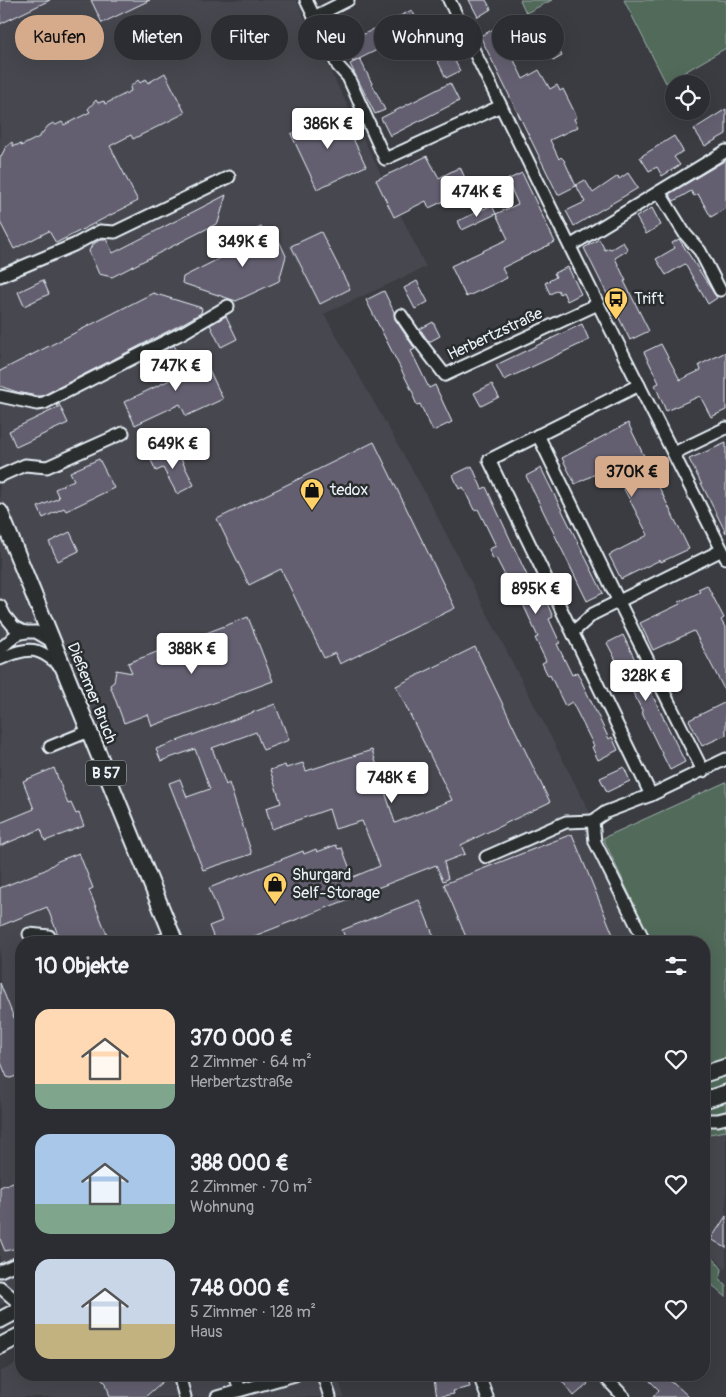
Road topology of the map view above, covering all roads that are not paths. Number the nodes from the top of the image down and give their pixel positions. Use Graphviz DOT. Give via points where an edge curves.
graph roads {
  1 [pos="306,0"];
  2 [pos="348,0"];
  3 [pos="449,0"];
  4 [pos="313,15"];
  5 [pos="318,15"];
  6 [pos="335,60"];
  7 [pos="500,106"];
  8 [pos="726,151"];
  9 [pos="229,177"];
  10 [pos="659,192"];
  11 [pos="570,246"];
  12 [pos="0,276"];
  13 [pos="720,290"];
  14 [pos="598,304"];
  15 [pos="228,306"];
  16 [pos="401,315"];
  17 [pos="639,385"];
  18 [pos="0,396"];
  19 [pos="726,428"];
  20 [pos="123,433"];
  21 [pos="538,435"];
  22 [pos="674,453"];
  23 [pos="0,476"];
  24 [pos="2,522"];
  25 [pos="724,554"];
  26 [pos="619,602"];
  27 [pos="0,607"];
  28 [pos="25,632"];
  29 [pos="573,632"];
  30 [pos="53,642"];
  31 [pos="2,646"];
  32 [pos="0,659"];
  33 [pos="64,670"];
  34 [pos="89,731"];
  35 [pos="50,747"];
  36 [pos="726,760"];
  37 [pos="703,771"];
  38 [pos="651,795"];
  39 [pos="593,821"];
  40 [pos="486,856"];
  41 [pos="30,934"];
  42 [pos="48,936"];
  43 [pos="173,936"];
  44 [pos="642,936"];
  45 [pos="726,1068"];
  46 [pos="710,1072"];
  47 [pos="726,1093"];
  48 [pos="710,1098"];
  49 [pos="726,1118"];
  50 [pos="710,1120"];
  51 [pos="15,1264"];
  52 [pos="0,1270"];
  53 [pos="1,1288"];
  54 [pos="15,1300"];
  55 [pos="15,1312"];
  56 [pos="0,1320"];
  57 [pos="15,1338"];
  58 [pos="0,1346"];
  59 [pos="181,1381"];
  60 [pos="237,1381"];
  61 [pos="256,1381"];
  62 [pos="325,1381"];
  63 [pos="481,1381"];
  64 [pos="609,1381"];
  65 [pos="240,1390"];
  66 [pos="185,1397"];
  67 [pos="217,1397"];
  68 [pos="330,1397"];
  69 [pos="487,1397"];
  70 [pos="624,1397"];
  1 -- 4 [label="street"];
  2 -- 5 [label="street"];
  3 -- 7 [label="street"];
  6 -- 7 [label="street" via="348,77 385,159"];
  7 -- 11 [label="street"];
  8 -- 10 [label="street"];
  9 -- 12 [label="street" via="115,232 100,231"];
  10 -- 11 [label="street"];
  10 -- 13 [label="street" via="685,234 700,251"];
  11 -- 14 [label="street"];
  14 -- 16 [label="street, Herbertzstraße" via="445,375"];
  14 -- 17 [label="street"];
  15 -- 18 [label="street" via="44,403"];
  17 -- 21 [label="street"];
  17 -- 22 [label="street"];
  19 -- 22 [label="street"];
  20 -- 23 [label="street" via="47,467 25,465"];
  21 -- 26 [label="street"];
  21 -- 29 [label="street" via="489,460"];
  22 -- 25 [label="street"];
  24 -- 30 [label="main road, Dießemer Bruch / B 57"];
  25 -- 26 [label="street"];
  26 -- 29 [label="street" via="593,614"];
  26 -- 37 [label="street"];
  27 -- 28 [label="street" via="14,627"];
  28 -- 30 [label="street" via="36,632"];
  28 -- 31 [label="street" via="16,634"];
  29 -- 38 [label="street"];
  30 -- 33 [label="main road, Dießemer Bruch / B 57"];
  32 -- 33 [label="street" via="33,649 49,656"];
  33 -- 34 [label="main road, Dießemer Bruch / B 57"];
  34 -- 35 [label="street"];
  34 -- 43 [label="main road, Dießemer Bruch / B 57"];
  36 -- 37 [label="street"];
  37 -- 38 [label="street"];
  38 -- 39 [label="street" via="606,812"];
  39 -- 40 [label="street" via="566,822"];
  39 -- 44 [label="street" via="595,842"];
  41 -- 42 [label="street"];
  45 -- 46 [label="main road"];
  47 -- 48 [label="main road"];
  49 -- 50 [label="street"];
  51 -- 52 [label="street"];
  53 -- 54 [label="street"];
  55 -- 56 [label="main road"];
  57 -- 58 [label="main road"];
  59 -- 66 [label="street"];
  60 -- 65 [label="street"];
  61 -- 65 [label="street"];
  62 -- 68 [label="street"];
  63 -- 69 [label="street"];
  64 -- 70 [label="street"];
  65 -- 67 [label="street"];
}
